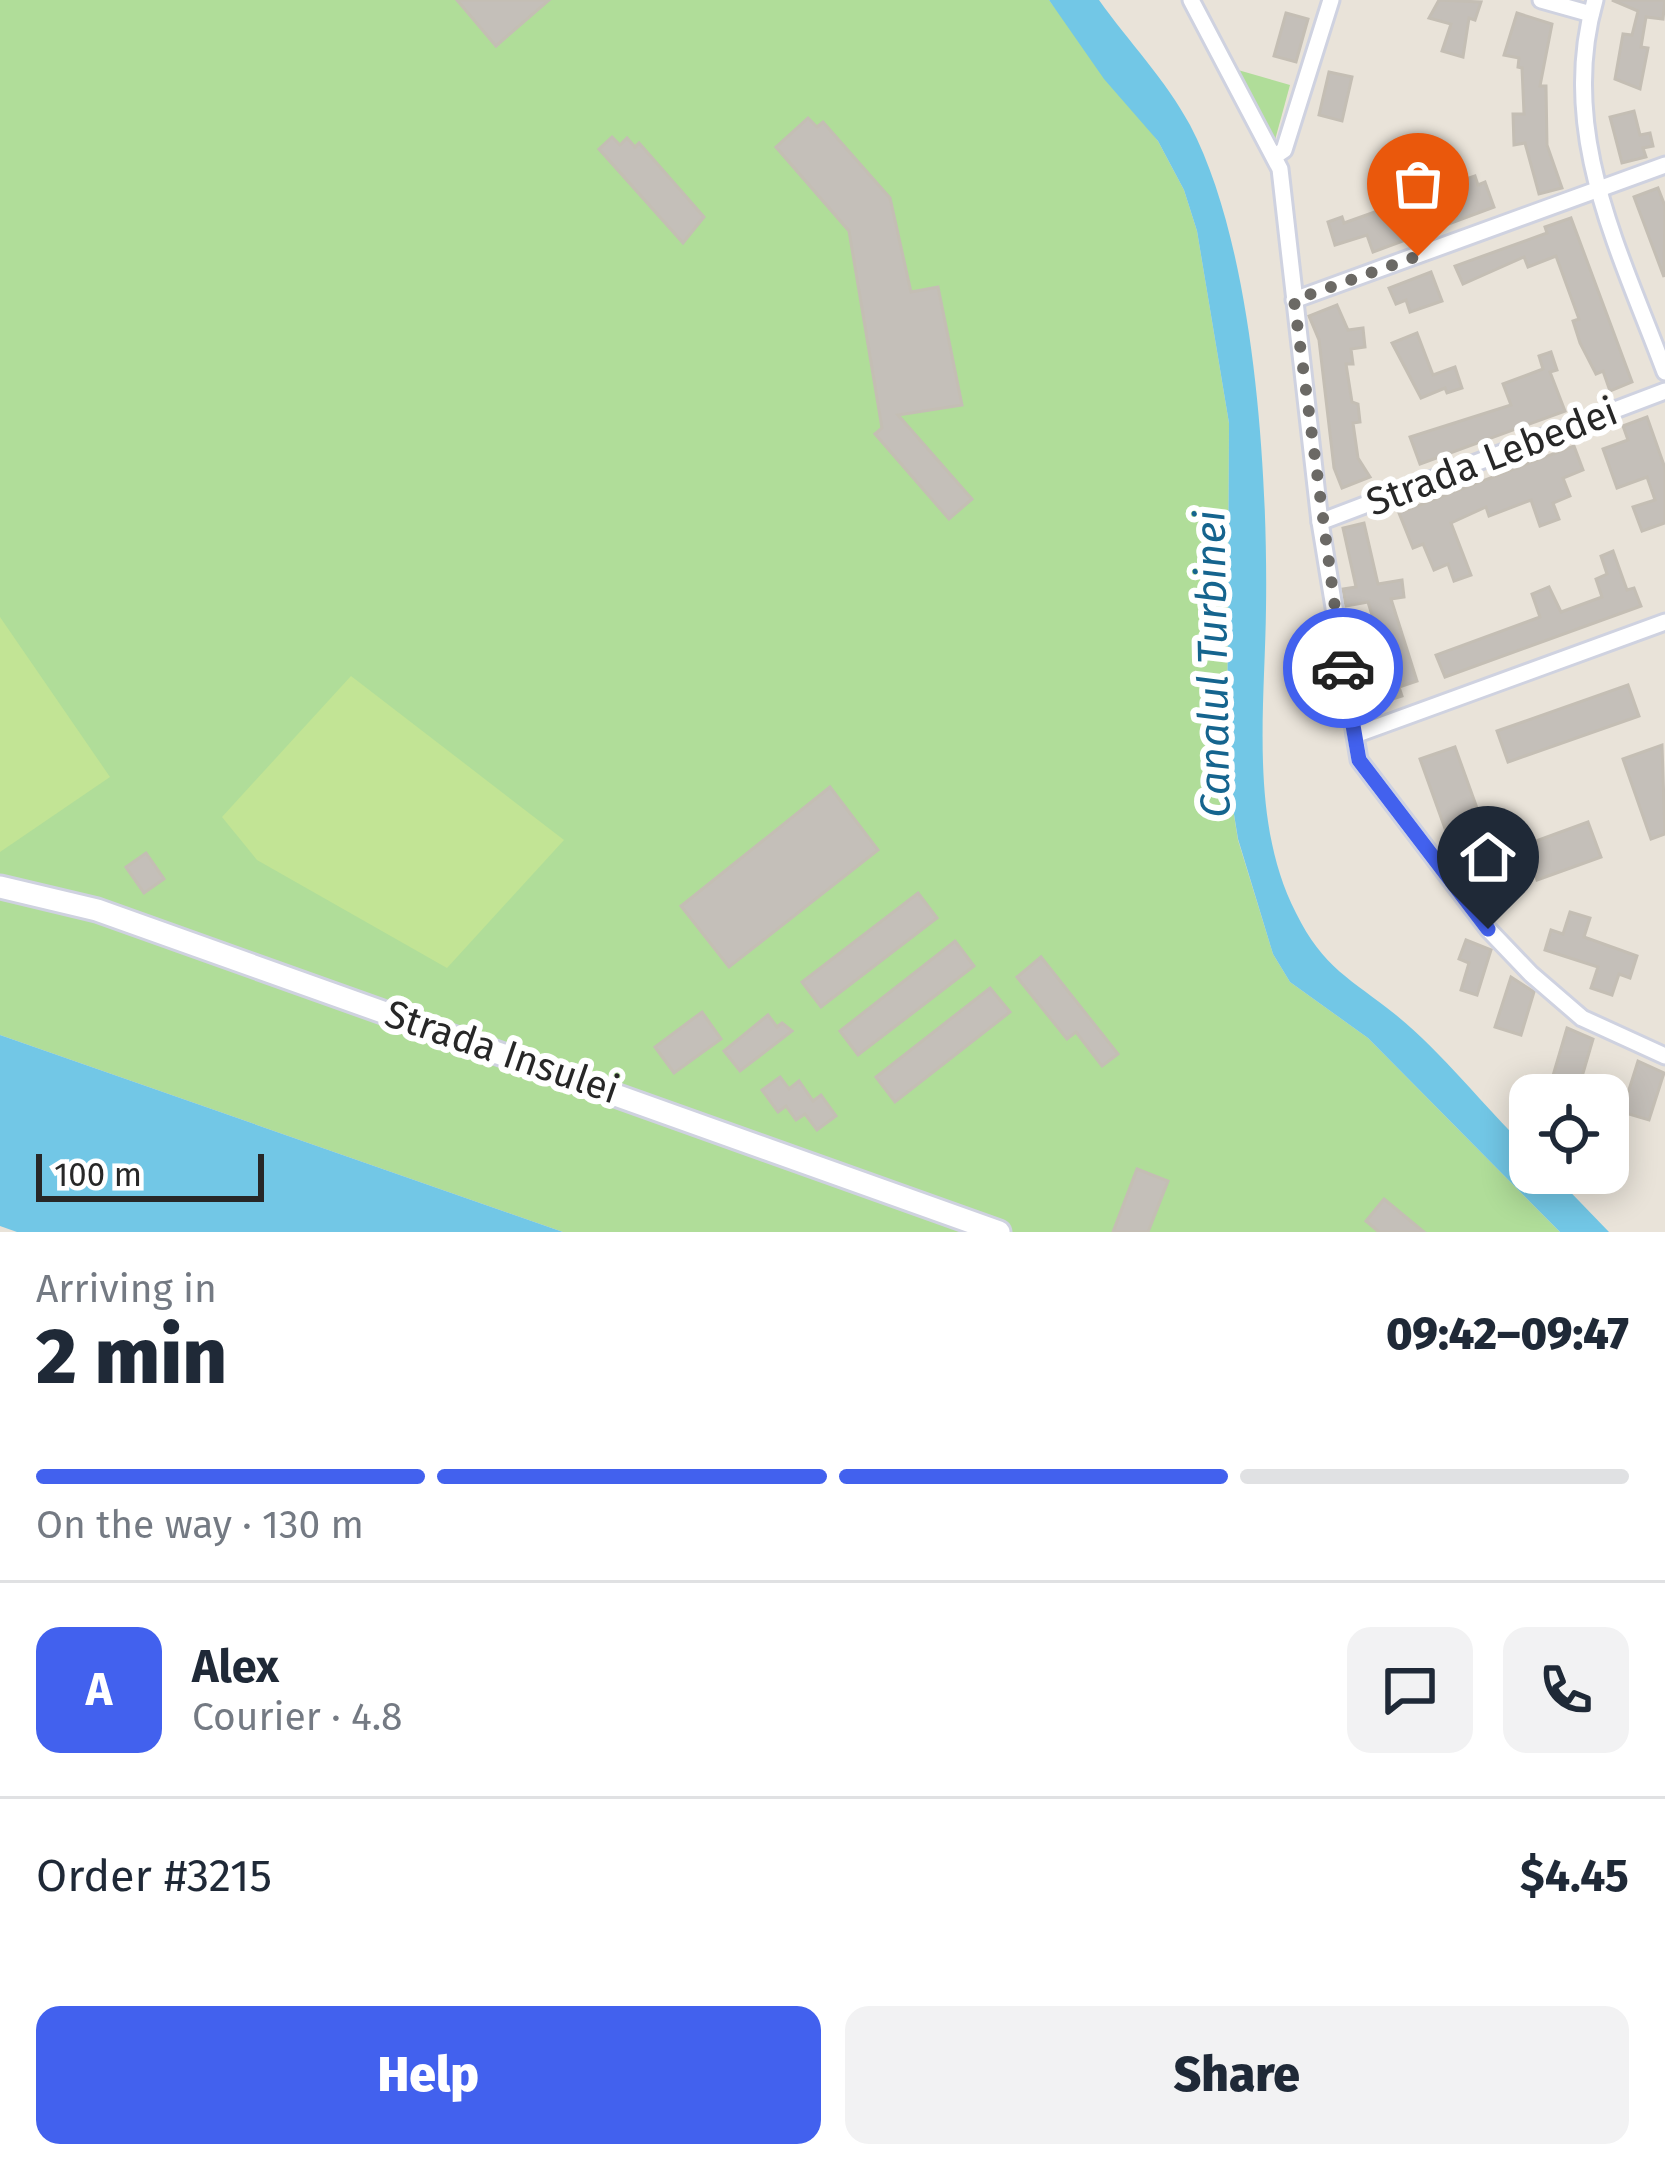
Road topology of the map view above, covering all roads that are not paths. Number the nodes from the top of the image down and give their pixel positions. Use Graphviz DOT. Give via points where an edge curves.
graph roads {
  1 [pos="1191,0"];
  2 [pos="1331,0"];
  3 [pos="1541,0"];
  4 [pos="1593,7"];
  5 [pos="1275,156"];
  6 [pos="1665,165"];
  7 [pos="1598,190"];
  8 [pos="1294,300"];
  9 [pos="1665,372"];
  10 [pos="1665,391"];
  11 [pos="1320,522"];
  12 [pos="1665,622"];
  13 [pos="1355,735"];
  14 [pos="0,887"];
  15 [pos="1665,1056"];
  16 [pos="999,1232"];
  1 -- 5 [label="street"];
  2 -- 5 [label="street"];
  3 -- 4 [label="street"];
  4 -- 7 [label="street" via="1580,78 1584,141"];
  5 -- 8 [label="street"];
  6 -- 7 [label="street"];
  7 -- 8 [label="street"];
  7 -- 9 [label="street"];
  8 -- 11 [label="street"];
  10 -- 11 [label="street, Strada Lebedei"];
  11 -- 13 [label="street"];
  12 -- 13 [label="street"];
  13 -- 15 [label="street" via="1364,768 1510,953 1582,1018"];
  14 -- 16 [label="street, Strada Insulei" via="97,910"];
}
